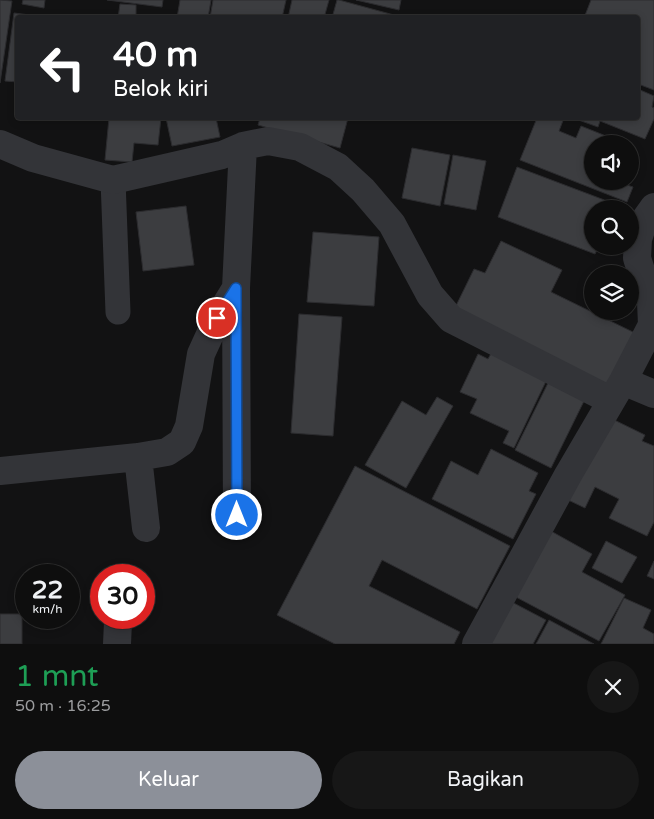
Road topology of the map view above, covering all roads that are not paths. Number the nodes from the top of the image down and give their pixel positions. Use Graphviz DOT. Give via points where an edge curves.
graph roads {
  1 [pos="0,144"];
  2 [pos="243,146"];
  3 [pos="113,180"];
  4 [pos="654,207"];
  5 [pos="236,288"];
  6 [pos="118,312"];
  7 [pos="616,390"];
  8 [pos="654,394"];
  9 [pos="138,457"];
  10 [pos="0,471"];
  11 [pos="237,515"];
  12 [pos="146,528"];
  13 [pos="476,644"];
  1 -- 3 [label="street" via="33,158"];
  2 -- 3 [label="street" via="222,155"];
  2 -- 5 [label="street"];
  2 -- 7 [label="street" via="268,141 300,147 338,167 392,224 430,295 451,319"];
  3 -- 6 [label="lane"];
  4 -- 7 [label="street" via="644,221 638,239 637,258 651,302 652,325"];
  5 -- 9 [label="street" via="217,318 201,354 189,426 182,442 168,452"];
  5 -- 11 [label="street"];
  7 -- 8 [label="street"];
  7 -- 13 [label="street"];
  9 -- 10 [label="street"];
  9 -- 12 [label="street"];
}
